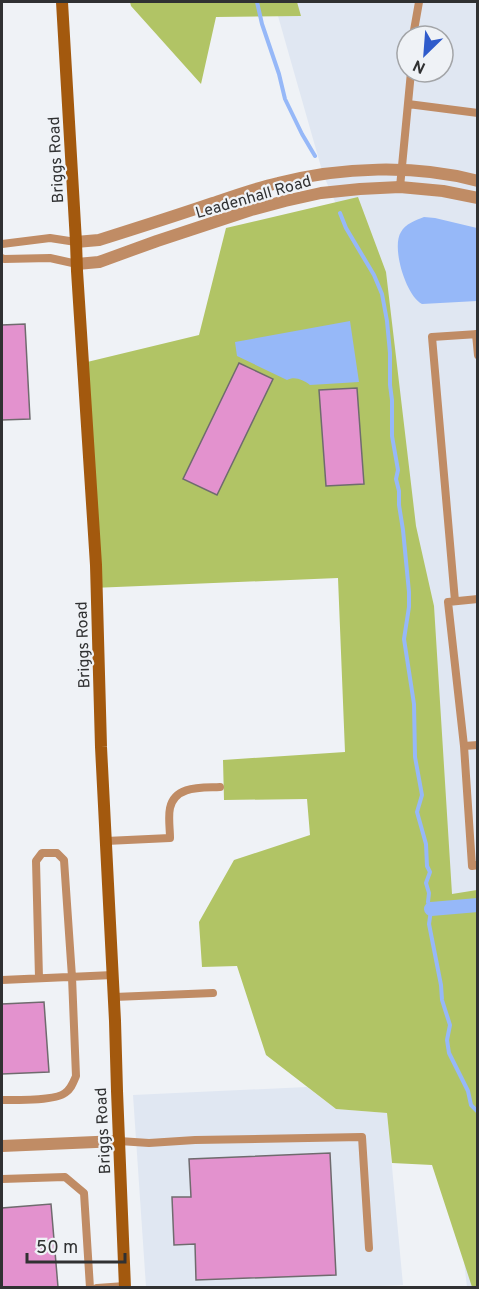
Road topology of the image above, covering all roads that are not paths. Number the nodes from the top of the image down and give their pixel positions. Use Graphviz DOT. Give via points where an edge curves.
graph roads {
  1 [pos="62,2"];
  2 [pos="419,2"];
  3 [pos="415,24"];
  4 [pos="410,84"];
  5 [pos="408,104"];
  6 [pos="477,113"];
  7 [pos="402,171"];
  8 [pos="477,181"];
  9 [pos="399,187"];
  10 [pos="477,198"];
  11 [pos="76,242"];
  12 [pos="2,244"];
  13 [pos="2,258"];
  14 [pos="77,264"];
  15 [pos="477,334"];
  16 [pos="477,355"];
  17 [pos="477,599"];
  18 [pos="455,601"];
  19 [pos="477,745"];
  20 [pos="464,746"];
  21 [pos="477,785"];
  22 [pos="467,786"];
  23 [pos="220,787"];
  24 [pos="474,826"];
  25 [pos="106,841"];
  26 [pos="477,865"];
  27 [pos="113,975"];
  28 [pos="72,977"];
  29 [pos="39,978"];
  30 [pos="2,980"];
  31 [pos="213,993"];
  32 [pos="114,997"];
  33 [pos="2,1101"];
  34 [pos="119,1141"];
  35 [pos="2,1146"];
  36 [pos="2,1179"];
  37 [pos="369,1248"];
  38 [pos="90,1287"];
  39 [pos="97,1287"];
  40 [pos="125,1287"];
  1 -- 11 [label="street, Briggs Road"];
  2 -- 3 [label="lane"];
  4 -- 5 [label="lane"];
  5 -- 6 [label="lane"];
  5 -- 7 [label="lane"];
  7 -- 8 [label="street, Leadenhall Road"];
  7 -- 9 [label="lane"];
  7 -- 11 [label="street, Leadenhall Road" via="334,173 279,183 99,240"];
  9 -- 10 [label="street, Leadenhall Road"];
  9 -- 14 [label="street, Leadenhall Road" via="303,196 99,262"];
  11 -- 12 [label="lane" via="50,238"];
  11 -- 14 [label="street, Briggs Road"];
  13 -- 14 [label="lane" via="50,258"];
  14 -- 25 [label="street, Briggs Road" via="96,565"];
  15 -- 16 [label="lane"];
  15 -- 18 [label="lane" via="432,337"];
  17 -- 18 [label="lane"];
  18 -- 20 [label="lane" via="448,602"];
  19 -- 20 [label="lane"];
  20 -- 22 [label="lane"];
  21 -- 22 [label="lane"];
  22 -- 24 [label="lane"];
  23 -- 25 [label="lane" via="187,788 176,796 170,807 170,838"];
  24 -- 26 [label="lane" via="472,866"];
  25 -- 27 [label="street, Briggs Road"];
  27 -- 28 [label="lane"];
  27 -- 32 [label="street, Briggs Road"];
  28 -- 29 [label="lane"];
  28 -- 29 [label="lane" via="64,860 57,853 42,853 36,861"];
  28 -- 33 [label="lane" via="76,1076 72,1086 64,1095 53,1098"];
  29 -- 30 [label="lane"];
  31 -- 32 [label="lane"];
  32 -- 34 [label="street, Briggs Road"];
  34 -- 35 [label="street"];
  34 -- 37 [label="lane" via="362,1137"];
  34 -- 40 [label="street, Briggs Road"];
  36 -- 38 [label="lane" via="65,1177 84,1193"];
  39 -- 40 [label="lane"];
}
